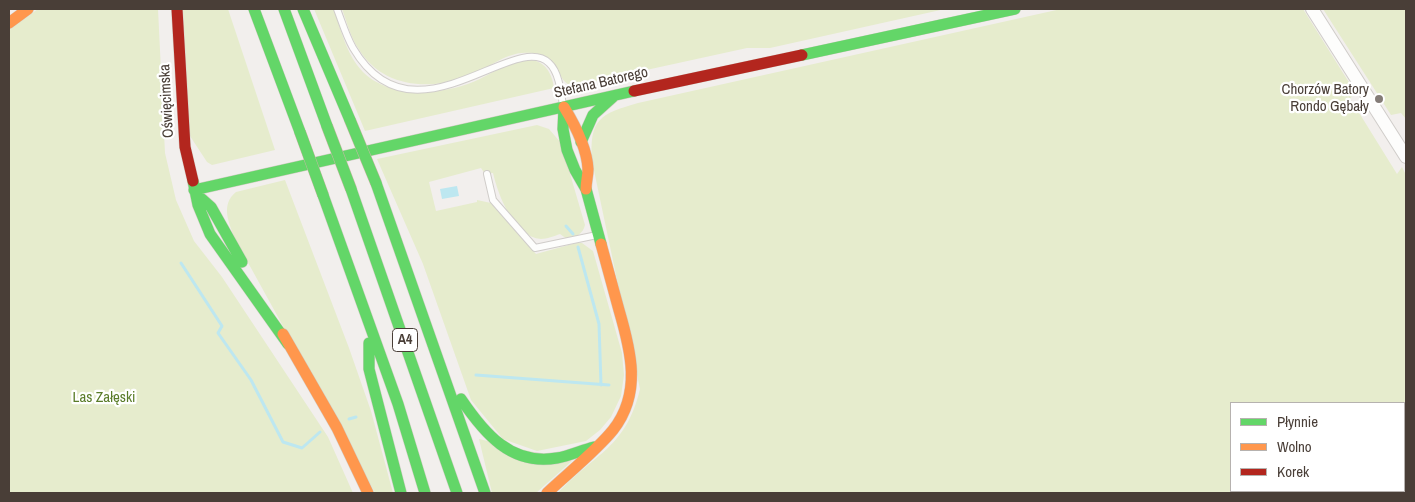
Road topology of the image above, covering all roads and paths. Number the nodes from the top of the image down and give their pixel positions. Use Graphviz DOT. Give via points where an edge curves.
graph roads {
  1 [pos="28,9"];
  2 [pos="177,9"];
  3 [pos="254,9"];
  4 [pos="284,9"];
  5 [pos="303,9"];
  6 [pos="337,9"];
  7 [pos="1015,9"];
  8 [pos="1312,9"];
  9 [pos="9,23"];
  10 [pos="614,96"];
  11 [pos="564,107"];
  12 [pos="581,142"];
  13 [pos="1405,152"];
  14 [pos="488,174"];
  15 [pos="236,181"];
  16 [pos="586,189"];
  17 [pos="194,190"];
  18 [pos="219,221"];
  19 [pos="598,235"];
  20 [pos="370,322"];
  21 [pos="288,344"];
  22 [pos="442,366"];
  23 [pos="594,447"];
  24 [pos="368,493"];
  25 [pos="401,493"];
  26 [pos="425,493"];
  27 [pos="457,493"];
  28 [pos="485,493"];
  29 [pos="547,493"];
  1 -- 9 [label="main road"];
  2 -- 17 [label="main road, Oświęcimska" via="185,146"];
  3 -- 20 [label="main road, A4, bridge"];
  4 -- 27 [label="main road, A4, bridge" via="351,188"];
  5 -- 22 [label="main road, bridge" via="376,183"];
  6 -- 11 [label="lane" via="349,40 361,59 374,73 391,83 414,89 444,87 514,58 532,56 548,62 554,69"];
  7 -- 10 [label="main road, Stefana Batorego"];
  8 -- 13 [label="street"];
  10 -- 11 [label="main road, Stefana Batorego"];
  10 -- 12 [label="main road" via="593,115"];
  11 -- 12 [label="main road"];
  11 -- 15 [label="main road, Stefana Batorego"];
  11 -- 16 [label="main road" via="561,121 564,139 575,173"];
  12 -- 16 [label="main road" via="588,169"];
  14 -- 19 [label="lane" via="493,200 535,248"];
  15 -- 17 [label="main road, Stefana Batorego"];
  15 -- 18 [label="main road" via="224,198"];
  16 -- 19 [label="main road"];
  17 -- 18 [label="main road, Oświęcimska" via="211,207"];
  17 -- 21 [label="main road, Oświęcimska" via="210,234"];
  18 -- 21 [label="main road, Oświęcimska"];
  19 -- 23 [label="main road" via="629,345 633,378 630,398 620,420"];
  20 -- 25 [label="main road" via="369,369"];
  20 -- 26 [label="main road, A4"];
  21 -- 24 [label="main road, Oświęcimska" via="337,428"];
  22 -- 23 [label="main road" via="475,420 491,440 504,449 535,459 556,458"];
  22 -- 28 [label="main road"];
  23 -- 29 [label="main road"];
}
